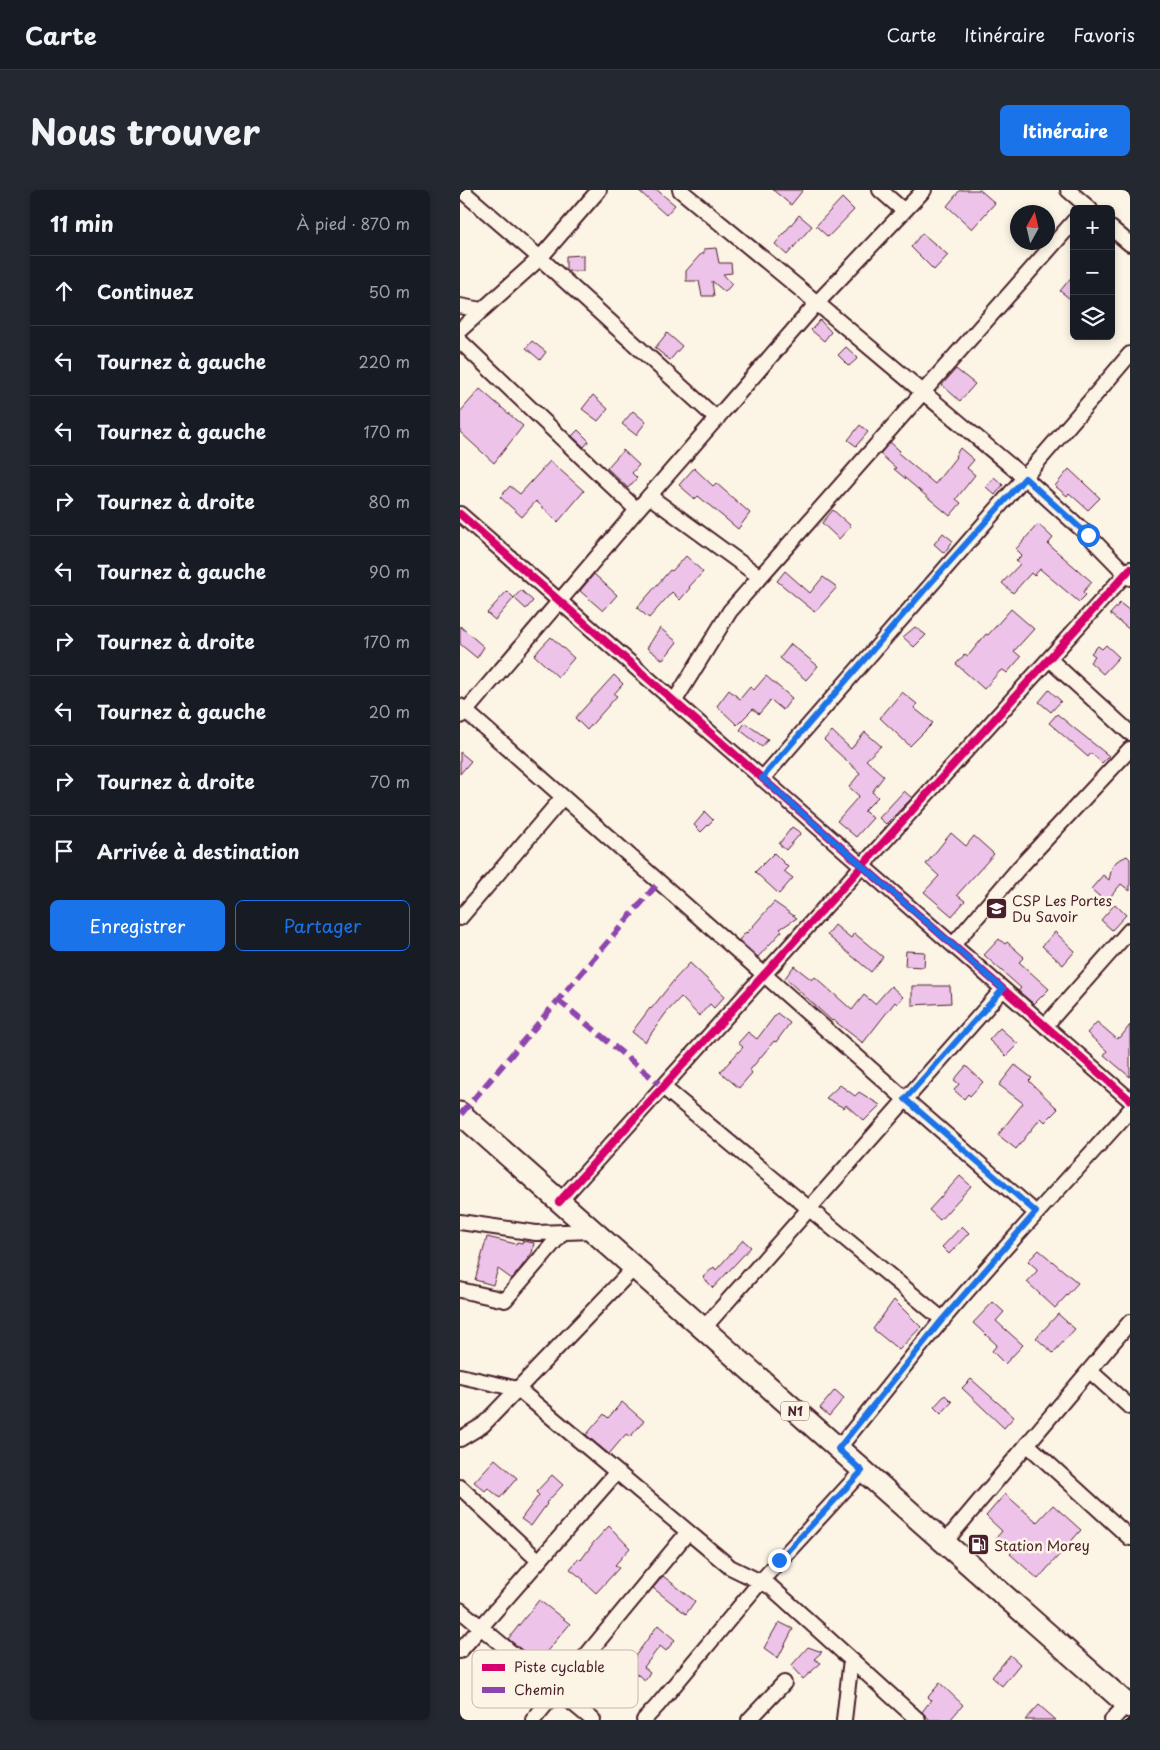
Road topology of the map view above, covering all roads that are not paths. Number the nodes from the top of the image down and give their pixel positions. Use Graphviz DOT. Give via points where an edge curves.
graph roads {
  1 [pos="460,190"];
  2 [pos="599,190"];
  3 [pos="680,190"];
  4 [pos="880,190"];
  5 [pos="924,190"];
  6 [pos="1068,190"];
  7 [pos="1084,205"];
  8 [pos="904,211"];
  9 [pos="1070,226"];
  10 [pos="1115,231"];
  11 [pos="1130,244"];
  12 [pos="540,258"];
  13 [pos="818,303"];
  14 [pos="460,306"];
  15 [pos="481,310"];
  16 [pos="460,330"];
  17 [pos="460,341"];
  18 [pos="1130,354"];
  19 [pos="922,393"];
  20 [pos="717,419"];
  21 [pos="1025,478"];
  22 [pos="649,496"];
  23 [pos="637,510"];
  24 [pos="460,514"];
  25 [pos="1128,574"];
  26 [pos="760,577"];
  27 [pos="560,602"];
  28 [pos="1048,659"];
  29 [pos="674,702"];
  30 [pos="462,711"];
  31 [pos="1130,732"];
  32 [pos="1130,749"];
  33 [pos="762,778"];
  34 [pos="563,797"];
  35 [pos="862,866"];
  36 [pos="465,901"];
  37 [pos="460,918"];
  38 [pos="1130,930"];
  39 [pos="952,945"];
  40 [pos="764,974"];
  41 [pos="1003,989"];
  42 [pos="1045,1026"];
  43 [pos="663,1087"];
  44 [pos="905,1099"];
  45 [pos="1130,1100"];
  46 [pos="1130,1110"];
  47 [pos="460,1114"];
  48 [pos="559,1202"];
  49 [pos="809,1209"];
  50 [pos="1036,1212"];
  51 [pos="460,1222"];
  52 [pos="593,1231"];
  53 [pos="563,1232"];
  54 [pos="634,1268"];
  55 [pos="460,1290"];
  56 [pos="942,1320"];
  57 [pos="1130,1322"];
  58 [pos="703,1328"];
  59 [pos="1090,1371"];
  60 [pos="460,1376"];
  61 [pos="518,1389"];
  62 [pos="1130,1407"];
  63 [pos="460,1439"];
  64 [pos="1027,1444"];
  65 [pos="838,1449"];
  66 [pos="862,1471"];
  67 [pos="616,1473"];
  68 [pos="460,1487"];
  69 [pos="688,1532"];
  70 [pos="1130,1538"];
  71 [pos="945,1542"];
  72 [pos="539,1561"];
  73 [pos="761,1581"];
  74 [pos="460,1610"];
  75 [pos="481,1627"];
  76 [pos="508,1650"];
  77 [pos="591,1650"];
  78 [pos="460,1651"];
  79 [pos="851,1659"];
  80 [pos="784,1683"];
  81 [pos="1129,1704"];
  82 [pos="543,1708"];
  83 [pos="578,1708"];
  84 [pos="533,1720"];
  85 [pos="593,1720"];
  86 [pos="644,1720"];
  87 [pos="749,1720"];
  88 [pos="844,1720"];
  89 [pos="918,1720"];
  90 [pos="1112,1720"];
  1 -- 12 [label="street"];
  2 -- 12 [label="street"];
  3 -- 13 [label="street"];
  4 -- 8 [label="street"];
  5 -- 8 [label="street"];
  6 -- 7 [label="street"];
  8 -- 13 [label="street"];
  9 -- 19 [label="street"];
  10 -- 11 [label="street"];
  12 -- 15 [label="street"];
  12 -- 20 [label="street"];
  13 -- 19 [label="street"];
  13 -- 20 [label="street"];
  14 -- 15 [label="street"];
  15 -- 16 [label="street"];
  17 -- 23 [label="street"];
  18 -- 21 [label="street"];
  19 -- 21 [label="street"];
  19 -- 26 [label="street"];
  20 -- 22 [label="street"];
  21 -- 25 [label="street"];
  21 -- 33 [label="street"];
  22 -- 23 [label="street"];
  22 -- 26 [label="street"];
  23 -- 27 [label="street"];
  24 -- 27 [label="street"];
  25 -- 28 [label="street"];
  26 -- 29 [label="street" via="721,623"];
  27 -- 29 [label="street"];
  27 -- 30 [label="street"];
  28 -- 31 [label="street"];
  28 -- 35 [label="street"];
  29 -- 33 [label="street"];
  30 -- 34 [label="street"];
  32 -- 39 [label="street"];
  33 -- 35 [label="street"];
  34 -- 36 [label="street"];
  34 -- 40 [label="street"];
  35 -- 39 [label="street"];
  35 -- 40 [label="street"];
  36 -- 37 [label="street"];
  38 -- 42 [label="street"];
  39 -- 41 [label="street"];
  40 -- 43 [label="street"];
  40 -- 44 [label="street"];
  41 -- 42 [label="street"];
  41 -- 44 [label="street"];
  42 -- 45 [label="street"];
  43 -- 48 [label="street"];
  43 -- 49 [label="street"];
  44 -- 49 [label="street"];
  44 -- 50 [label="street"];
  46 -- 50 [label="street"];
  47 -- 48 [label="main road, N1"];
  48 -- 52 [label="main road, N1"];
  49 -- 56 [label="street"];
  49 -- 58 [label="street"];
  50 -- 56 [label="street"];
  51 -- 53 [label="street" via="507,1230"];
  52 -- 53 [label="street"];
  52 -- 54 [label="main road, N1"];
  53 -- 55 [label="street" via="505,1300"];
  54 -- 58 [label="main road, N1"];
  54 -- 61 [label="street"];
  56 -- 65 [label="street"];
  57 -- 59 [label="street"];
  58 -- 65 [label="main road, N1"];
  59 -- 62 [label="street"];
  59 -- 64 [label="street"];
  60 -- 61 [label="street"];
  61 -- 63 [label="street" via="483,1425"];
  61 -- 67 [label="street"];
  64 -- 70 [label="street"];
  64 -- 71 [label="street"];
  65 -- 66 [label="main road, N1"];
  66 -- 71 [label="main road, N1"];
  66 -- 73 [label="street"];
  67 -- 69 [label="street"];
  67 -- 72 [label="street"];
  68 -- 72 [label="street"];
  69 -- 73 [label="street" via="730,1567"];
  69 -- 77 [label="street"];
  71 -- 81 [label="main road, N1"];
  72 -- 75 [label="street"];
  73 -- 79 [label="street"];
  73 -- 86 [label="street"];
  74 -- 75 [label="street"];
  75 -- 76 [label="street"];
  75 -- 78 [label="street"];
  79 -- 88 [label="street"];
  79 -- 89 [label="street"];
  80 -- 87 [label="street"];
  81 -- 90 [label="street"];
  82 -- 84 [label="street"];
  83 -- 85 [label="street"];
}
